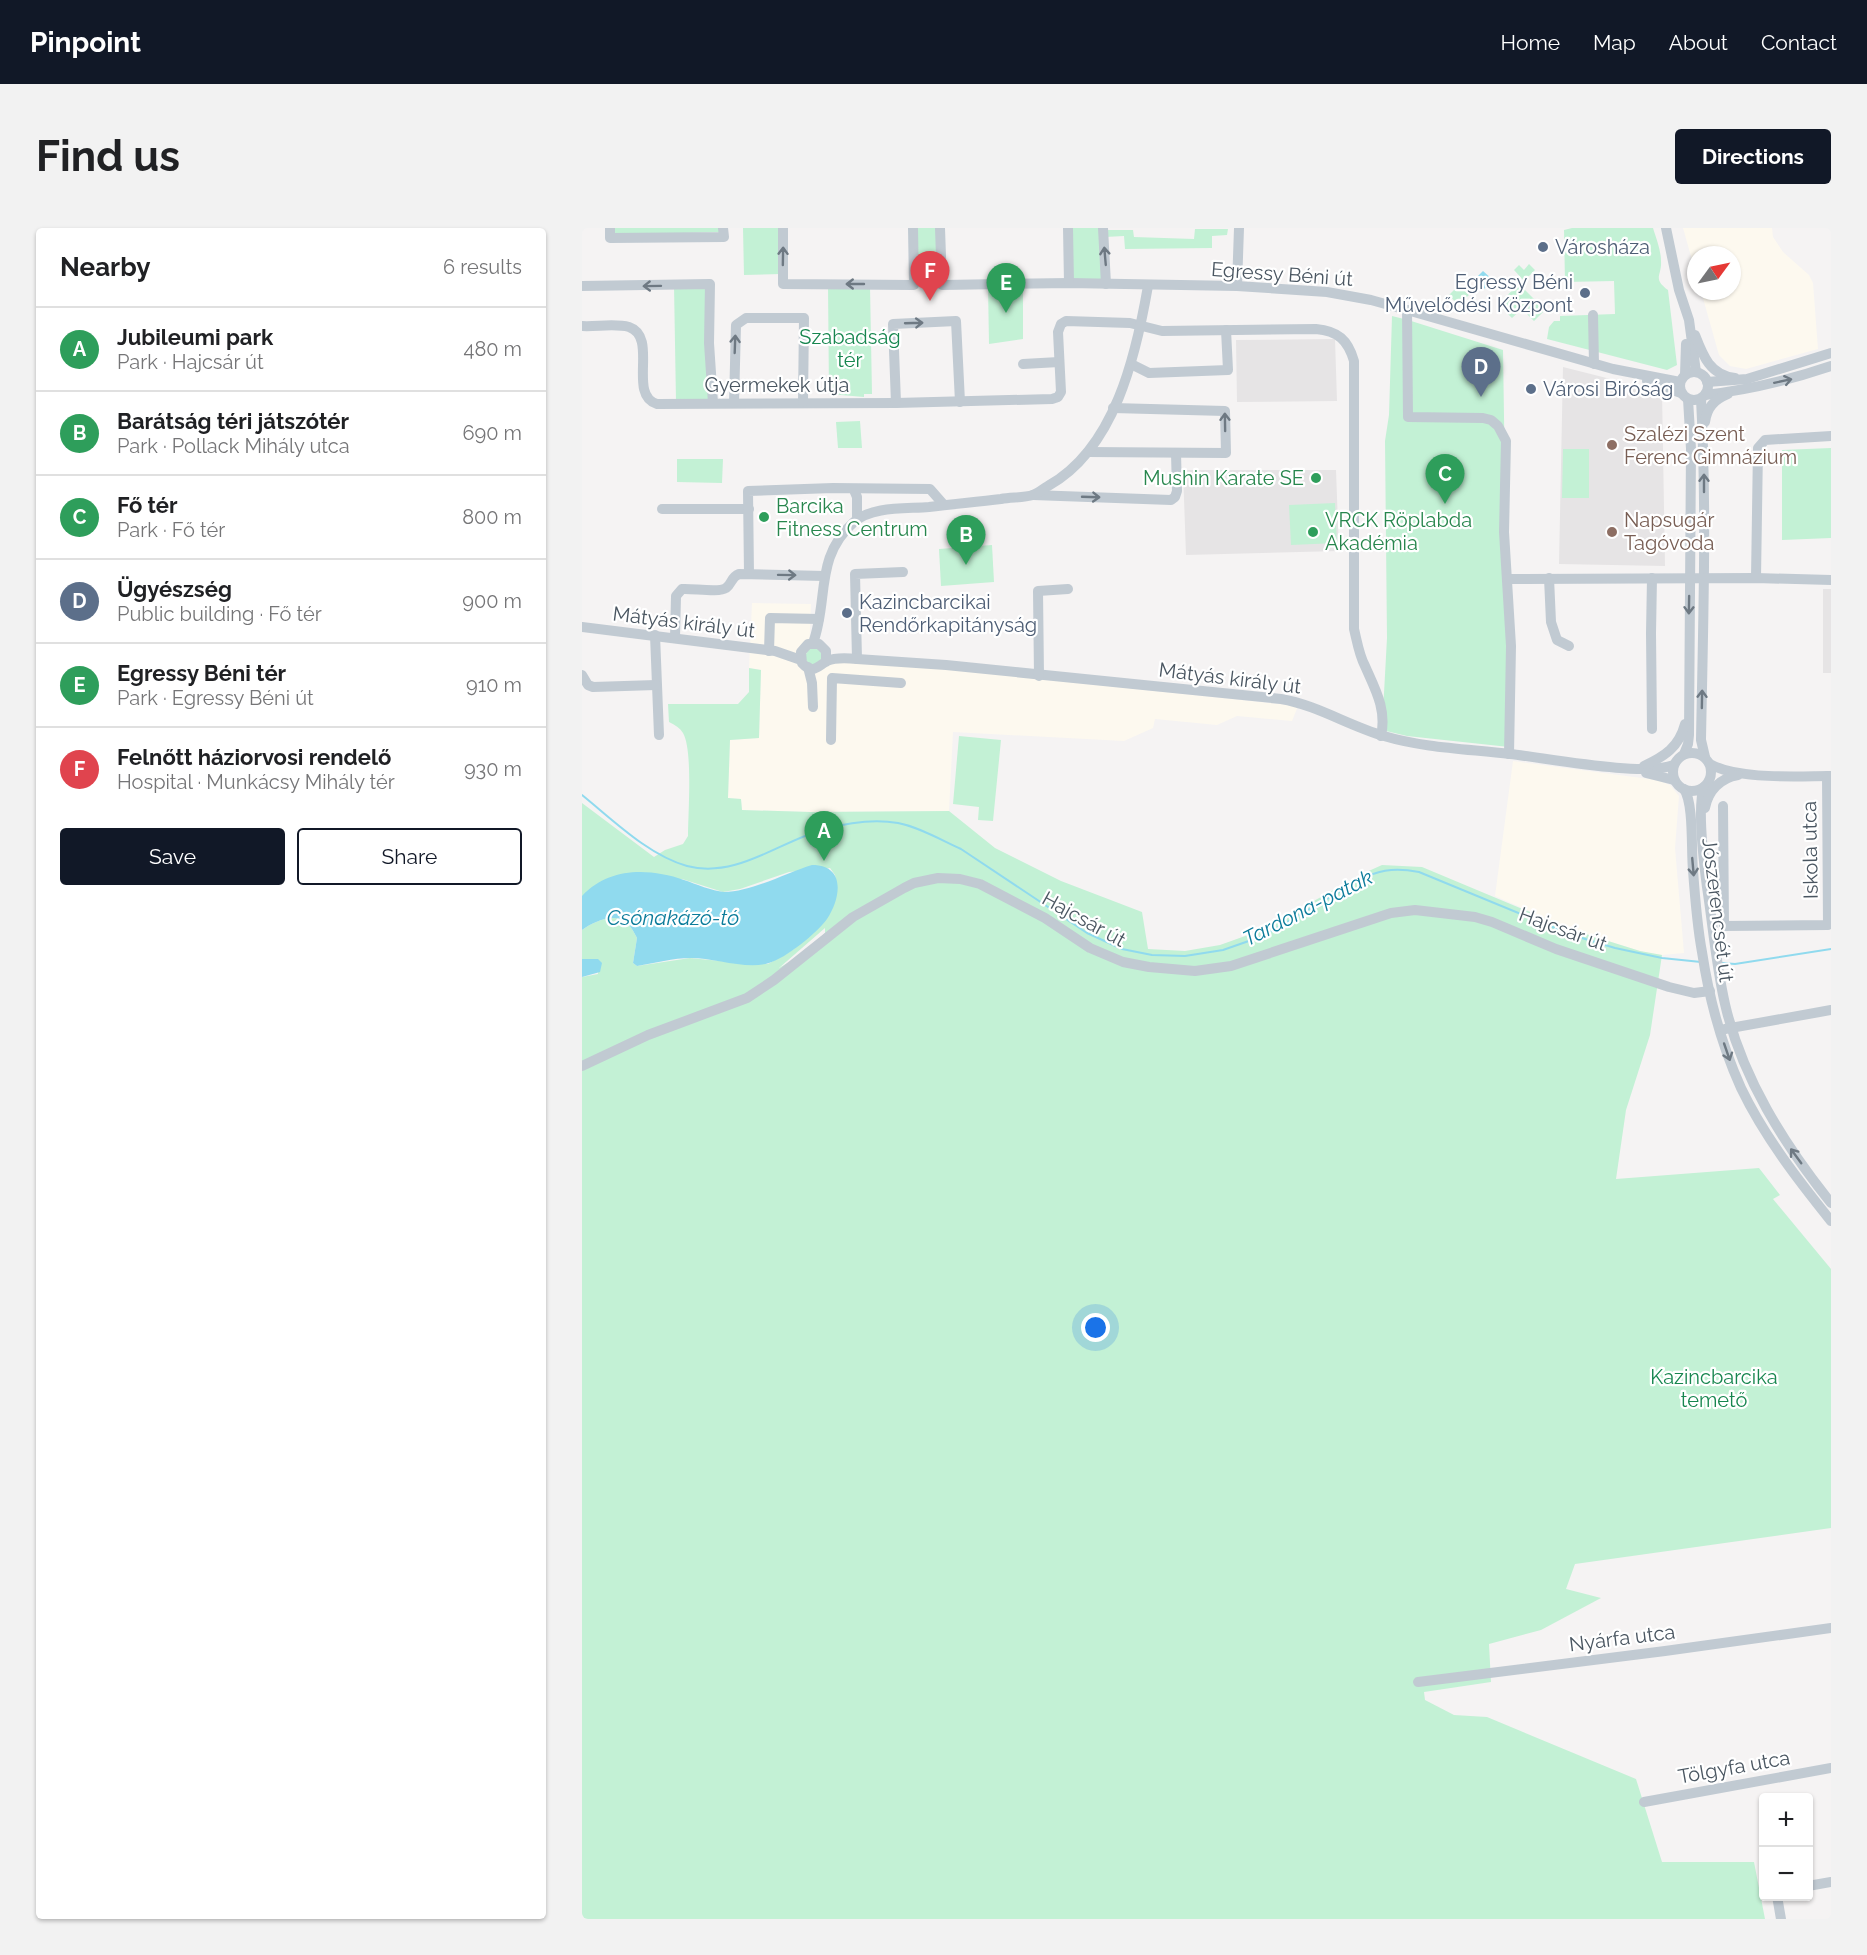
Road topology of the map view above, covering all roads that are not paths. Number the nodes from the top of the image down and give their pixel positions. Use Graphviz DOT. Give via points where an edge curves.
graph roads {
  1 [pos="610,228"];
  2 [pos="723,228"];
  3 [pos="783,228"];
  4 [pos="913,228"];
  5 [pos="940,228"];
  6 [pos="1068,228"];
  7 [pos="1103,228"];
  8 [pos="1239,228"];
  9 [pos="1666,228"];
  10 [pos="1069,284"];
  11 [pos="1106,284"];
  12 [pos="582,286"];
  13 [pos="1148,286"];
  14 [pos="1237,286"];
  15 [pos="1680,290"];
  16 [pos="1407,310"];
  17 [pos="1593,315"];
  18 [pos="1689,320"];
  19 [pos="582,326"];
  20 [pos="1140,326"];
  21 [pos="1226,330"];
  22 [pos="1831,353"];
  23 [pos="1059,362"];
  24 [pos="1023,364"];
  25 [pos="1131,364"];
  26 [pos="1594,364"];
  27 [pos="1831,366"];
  28 [pos="1747,379"];
  29 [pos="1707,382"];
  30 [pos="1686,384"];
  31 [pos="1735,391"];
  32 [pos="1703,397"];
  33 [pos="803,402"];
  34 [pos="960,402"];
  35 [pos="734,403"];
  36 [pos="896,403"];
  37 [pos="713,404"];
  38 [pos="1113,408"];
  39 [pos="1702,434"];
  40 [pos="1831,436"];
  41 [pos="1088,452"];
  42 [pos="1176,453"];
  43 [pos="854,490"];
  44 [pos="1033,495"];
  45 [pos="944,505"];
  46 [pos="662,509"];
  47 [pos="749,509"];
  48 [pos="857,519"];
  49 [pos="903,572"];
  50 [pos="749,574"];
  51 [pos="824,576"];
  52 [pos="1549,578"];
  53 [pos="1652,578"];
  54 [pos="1690,578"];
  55 [pos="1704,578"];
  56 [pos="1756,578"];
  57 [pos="1507,579"];
  58 [pos="1831,580"];
  59 [pos="1068,589"];
  60 [pos="819,619"];
  61 [pos="582,627"];
  62 [pos="655,635"];
  63 [pos="675,638"];
  64 [pos="1569,646"];
  65 [pos="769,651"];
  66 [pos="813,654"];
  67 [pos="851,658"];
  68 [pos="582,675"];
  69 [pos="1039,675"];
  70 [pos="902,683"];
  71 [pos="656,685"];
  72 [pos="813,707"];
  73 [pos="1688,708"];
  74 [pos="1653,729"];
  75 [pos="659,735"];
  76 [pos="1381,736"];
  77 [pos="831,740"];
  78 [pos="1509,754"];
  79 [pos="1684,754"];
  80 [pos="1707,761"];
  81 [pos="1674,765"];
  82 [pos="1619,767"];
  83 [pos="1640,768"];
  84 [pos="1749,774"];
  85 [pos="1731,776"];
  86 [pos="1829,776"];
  87 [pos="1674,780"];
  88 [pos="1706,785"];
  89 [pos="1684,789"];
  90 [pos="1723,806"];
  91 [pos="1703,833"];
  92 [pos="1710,991"];
  93 [pos="1831,1010"];
  94 [pos="1726,1028"];
  95 [pos="582,1066"];
  96 [pos="1831,1203"];
  97 [pos="1831,1221"];
  98 [pos="1831,1628"];
  99 [pos="1418,1682"];
  100 [pos="1831,1768"];
  101 [pos="1644,1802"];
  102 [pos="1831,1882"];
  103 [pos="1813,1885"];
  104 [pos="1778,1901"];
  105 [pos="1781,1919"];
  1 -- 2 [label="street" via="610,238 724,237"];
  4 -- 3 [label="street, one-way" via="914,285 783,284"];
  5 -- 10 [label="street, Egressy Béni út" via="942,285"];
  6 -- 10 [label="street"];
  11 -- 7 [label="street, one-way"];
  8 -- 14 [label="street"];
  9 -- 15 [label="street"];
  10 -- 11 [label="street, Egressy Béni út"];
  11 -- 13 [label="street, Egressy Béni út"];
  37 -- 12 [label="street, one-way" via="710,284"];
  13 -- 14 [label="street, Egressy Béni út"];
  13 -- 20 [label="street"];
  14 -- 16 [label="street, Egressy Béni út" via="1327,292"];
  15 -- 18 [label="street"];
  15 -- 30 [label="street" via="1687,350"];
  16 -- 26 [label="street, Egressy Béni út"];
  16 -- 57 [label="street" via="1408,417 1483,418 1491,420 1504,435"];
  17 -- 26 [label="street"];
  18 -- 28 [label="street" via="1712,369 1728,377"];
  18 -- 30 [label="street"];
  19 -- 37 [label="street, Gyermekek útja" via="625,327 637,333 642,344 644,386 652,403"];
  20 -- 21 [label="street" via="1162,331"];
  20 -- 23 [label="street" via="1130,322 1066,321 1060,324 1058,332"];
  20 -- 25 [label="street"];
  21 -- 25 [label="street" via="1228,370 1149,373"];
  21 -- 76 [label="street" via="1327,330 1341,337 1351,353 1354,628 1363,664 1376,687 1382,709"];
  22 -- 28 [label="street"];
  23 -- 24 [label="street"];
  23 -- 34 [label="street, Gyermekek útja" via="1058,397"];
  25 -- 38 [label="street"];
  26 -- 30 [label="street, Egressy Béni út"];
  31 -- 27 [label="street, one-way"];
  28 -- 29 [label="street"];
  29 -- 30 [label="street" via="1702,374"];
  29 -- 32 [label="street"];
  30 -- 32 [label="street, Egressy Béni út"];
  30 -- 54 [label="street"];
  31 -- 32 [label="street"];
  31 -- 39 [label="street" via="1712,404"];
  32 -- 39 [label="street"];
  33 -- 35 [label="street, Gyermekek útja"];
  35 -- 33 [label="street, one-way" via="736,325 746,318 804,318"];
  33 -- 36 [label="street, Gyermekek útja"];
  34 -- 36 [label="street, Gyermekek útja"];
  36 -- 34 [label="street, one-way" via="893,324 956,321"];
  35 -- 37 [label="street, Gyermekek útja"];
  38 -- 41 [label="street" via="1102,434"];
  42 -- 38 [label="street, one-way" via="1226,453 1225,411"];
  55 -- 39 [label="street, one-way"];
  40 -- 56 [label="street" via="1765,440 1758,448"];
  41 -- 42 [label="street"];
  41 -- 44 [label="street" via="1067,476"];
  44 -- 42 [label="street, one-way" via="1171,500 1177,491"];
  43 -- 45 [label="street" via="930,489"];
  43 -- 47 [label="street" via="748,490"];
  43 -- 48 [label="street"];
  44 -- 45 [label="street"];
  45 -- 48 [label="street" via="880,511"];
  46 -- 47 [label="street"];
  47 -- 50 [label="street"];
  48 -- 51 [label="street" via="832,553"];
  49 -- 67 [label="street" via="855,574"];
  50 -- 51 [label="street, one-way"];
  50 -- 63 [label="street" via="735,576 722,589 686,589 677,593"];
  51 -- 60 [label="street"];
  52 -- 53 [label="street"];
  52 -- 57 [label="street"];
  52 -- 64 [label="street" via="1551,622 1557,640"];
  53 -- 54 [label="street"];
  53 -- 74 [label="street"];
  54 -- 55 [label="street"];
  54 -- 73 [label="street, one-way"];
  55 -- 56 [label="street"];
  80 -- 55 [label="street, one-way" via="1701,740"];
  56 -- 58 [label="street"];
  57 -- 78 [label="street" via="1511,646"];
  59 -- 69 [label="street" via="1038,591"];
  60 -- 65 [label="street" via="770,618"];
  60 -- 66 [label="street"];
  61 -- 62 [label="street, Mátyás király út"];
  62 -- 63 [label="street, Mátyás király út"];
  62 -- 71 [label="street"];
  63 -- 65 [label="street, Mátyás király út"];
  65 -- 66 [label="street, Mátyás király út"];
  66 -- 67 [label="street, Mátyás király út"];
  66 -- 72 [label="street"];
  67 -- 69 [label="street, Mátyás király út"];
  68 -- 71 [label="street" via="593,687"];
  69 -- 76 [label="street, Mátyás király út" via="1298,702"];
  70 -- 77 [label="street" via="832,678"];
  71 -- 75 [label="street"];
  73 -- 79 [label="street" via="1689,735"];
  73 -- 83 [label="street" via="1678,742 1664,756"];
  76 -- 78 [label="street, Mátyás király út"];
  78 -- 82 [label="street, Mátyás király út"];
  79 -- 80 [label="street" via="1695,753"];
  79 -- 81 [label="street"];
  80 -- 84 [label="street, Iskola utca" via="1720,770"];
  80 -- 88 [label="street" via="1711,773"];
  81 -- 83 [label="street, Mátyás király út"];
  81 -- 87 [label="street"];
  82 -- 83 [label="street, Mátyás király út"];
  82 -- 87 [label="street"];
  84 -- 85 [label="street"];
  84 -- 86 [label="street, Iskola utca"];
  85 -- 88 [label="street"];
  85 -- 91 [label="street" via="1709,794"];
  86 -- 90 [label="street, Iskola utca" via="1828,925 1724,926"];
  87 -- 89 [label="street"];
  88 -- 89 [label="street" via="1694,791"];
  88 -- 91 [label="street, Jószerencsét út" via="1701,798"];
  89 -- 92 [label="street, Jószerencsét út, one-way" via="1690,801 1701,951"];
  91 -- 94 [label="street, Jószerencsét út"];
  92 -- 94 [label="street, Jószerencsét út"];
  92 -- 95 [label="street, Hajcsár út" via="1694,993 1669,987 1556,949 1492,922 1415,910 1202,972 1135,965 1090,948 1045,918 980,884 938,878 914,883 853,917 747,998 648,1035"];
  93 -- 94 [label="street"];
  96 -- 94 [label="street, Jószerencsét út, one-way" via="1782,1138"];
  94 -- 97 [label="street, Jószerencsét út, one-way" via="1734,1070 1748,1100 1775,1145"];
  98 -- 99 [label="street, Nyárfa utca"];
  100 -- 101 [label="street, Tölgyfa utca"];
  102 -- 103 [label="street"];
  104 -- 105 [label="street"];
}
